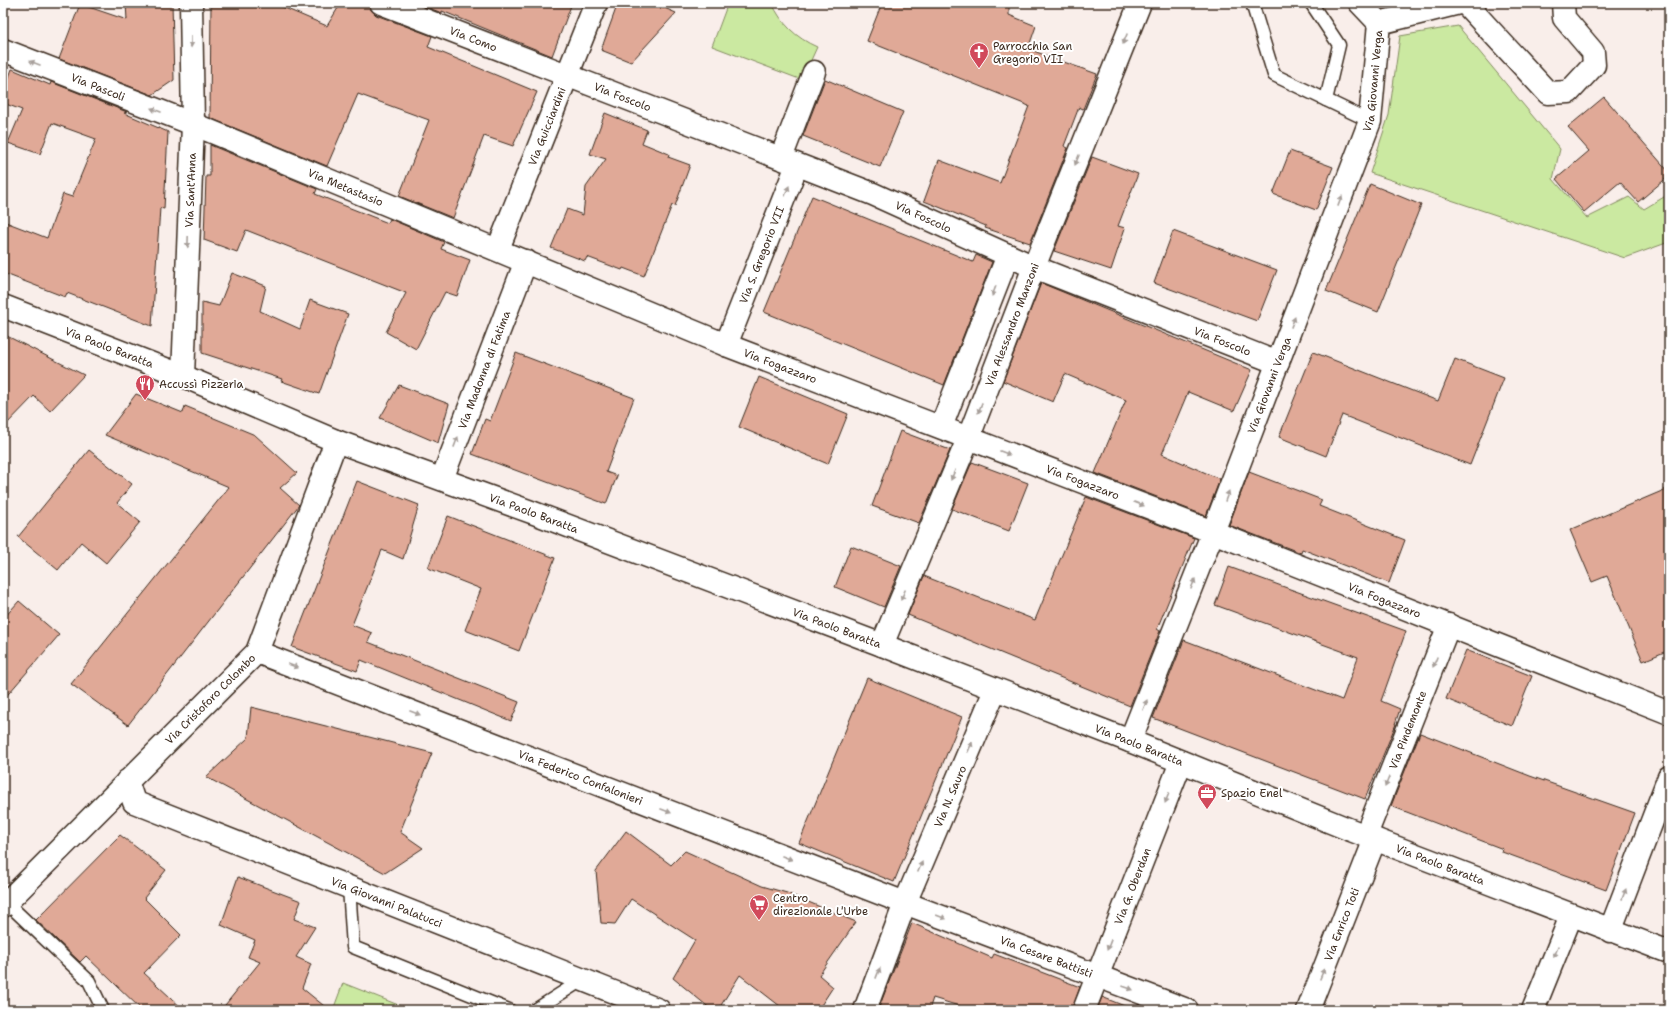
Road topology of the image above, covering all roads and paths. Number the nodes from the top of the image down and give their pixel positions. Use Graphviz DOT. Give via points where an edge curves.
graph roads {
  1 [pos="191,3"];
  2 [pos="381,3"];
  3 [pos="596,3"];
  4 [pos="1140,3"];
  5 [pos="1252,3"];
  6 [pos="1311,3"];
  7 [pos="1360,3"];
  8 [pos="1459,3"];
  9 [pos="1465,3"];
  10 [pos="1563,3"];
  11 [pos="1379,24"];
  12 [pos="3,50"];
  13 [pos="814,72"];
  14 [pos="566,76"];
  15 [pos="1326,100"];
  16 [pos="1370,121"];
  17 [pos="193,124"];
  18 [pos="789,161"];
  19 [pos="498,249"];
  20 [pos="1008,255"];
  21 [pos="1034,267"];
  22 [pos="523,268"];
  23 [pos="3,306"];
  24 [pos="726,345"];
  25 [pos="1278,363"];
  26 [pos="183,376"];
  27 [pos="941,427"];
  28 [pos="968,439"];
  29 [pos="336,441"];
  30 [pos="442,479"];
  31 [pos="1213,532"];
  32 [pos="1449,625"];
  33 [pos="882,645"];
  34 [pos="257,652"];
  35 [pos="995,690"];
  36 [pos="1669,713"];
  37 [pos="1130,741"];
  38 [pos="1181,762"];
  39 [pos="1669,777"];
  40 [pos="127,781"];
  41 [pos="1370,837"];
  42 [pos="349,887"];
  43 [pos="905,903"];
  44 [pos="5,904"];
  45 [pos="1571,916"];
  46 [pos="1610,931"];
  47 [pos="1669,952"];
  48 [pos="1097,977"];
  49 [pos="582,980"];
  50 [pos="103,1010"];
  51 [pos="508,1010"];
  52 [pos="535,1010"];
  53 [pos="659,1010"];
  54 [pos="865,1010"];
  55 [pos="1084,1010"];
  56 [pos="1187,1010"];
  57 [pos="1308,1010"];
  58 [pos="1533,1010"];
  1 -- 17 [label="street, Via Sant'Anna, one-way"];
  2 -- 14 [label="street, Via Como"];
  3 -- 14 [label="street, Via Guicciardini"];
  4 -- 21 [label="street, Via Alessandro Manzoni, one-way"];
  5 -- 15 [label="lane" via="1274,75"];
  6 -- 15 [label="lane" via="1339,45"];
  7 -- 11 [label="street"];
  8 -- 11 [label="street"];
  9 -- 10 [label="street" via="1548,93 1569,92 1594,65 1594,52 1564,18"];
  11 -- 16 [label="street, Via Giovanni Verga"];
  17 -- 12 [label="street, Via Pascoli, one-way"];
  13 -- 18 [label="street, Via S. Gregorio VII"];
  14 -- 18 [label="street, Via Foscolo"];
  14 -- 19 [label="street, Via Guicciardini"];
  15 -- 16 [label="lane"];
  25 -- 16 [label="street, Via Giovanni Verga, one-way"];
  17 -- 19 [label="street, Via Metastasio"];
  17 -- 26 [label="street, Via Sant'Anna, one-way"];
  18 -- 20 [label="street, Via Foscolo" via="873,194"];
  24 -- 18 [label="street, Via S. Gregorio VII, one-way"];
  19 -- 22 [label="street, Via Fogazzaro"];
  20 -- 21 [label="street, Via Foscolo"];
  20 -- 27 [label="street, one-way"];
  21 -- 25 [label="street, Via Foscolo"];
  21 -- 28 [label="street, Via Alessandro Manzoni, one-way"];
  22 -- 24 [label="street, Via Fogazzaro"];
  30 -- 22 [label="street, Via Madonna di Fatima, one-way"];
  23 -- 26 [label="street, Via Paolo Baratta"];
  24 -- 27 [label="street, Via Fogazzaro"];
  31 -- 25 [label="street, Via Giovanni Verga, one-way"];
  26 -- 29 [label="street, Via Paolo Baratta"];
  27 -- 28 [label="street, Via Fogazzaro"];
  28 -- 31 [label="street, Via Fogazzaro, one-way"];
  28 -- 33 [label="street, Via Alessandro Manzoni, one-way"];
  29 -- 30 [label="street, Via Paolo Baratta"];
  29 -- 34 [label="street, Via Cristoforo Colombo"];
  30 -- 33 [label="street, Via Paolo Baratta"];
  31 -- 32 [label="street, Via Fogazzaro"];
  37 -- 31 [label="street, Via Giovanni Verga, one-way"];
  32 -- 36 [label="street, Via Fogazzaro"];
  32 -- 41 [label="street, Via Pindemonte, one-way"];
  33 -- 35 [label="street, Via Paolo Baratta"];
  34 -- 40 [label="street, Via Cristoforo Colombo"];
  34 -- 43 [label="street, Via Federico Confalonieri, one-way"];
  35 -- 37 [label="street, Via Paolo Baratta"];
  43 -- 35 [label="street, Via N. Sauro, one-way"];
  37 -- 38 [label="street, Via Paolo Baratta"];
  38 -- 41 [label="street, Via Paolo Baratta"];
  38 -- 48 [label="street, Via G. Oberdan, one-way"];
  46 -- 39 [label="street, one-way"];
  40 -- 42 [label="street, Via Giovanni Palatucci" via="134,802"];
  40 -- 44 [label="street, Via Cristoforo Colombo"];
  41 -- 45 [label="street, Via Paolo Baratta"];
  57 -- 41 [label="street, Via Enrico Toti, one-way"];
  42 -- 49 [label="street, Via Giovanni Palatucci"];
  42 -- 51 [label="lane" via="352,947"];
  43 -- 48 [label="street, Via Cesare Battisti, one-way"];
  54 -- 43 [label="street, Via N. Sauro, one-way"];
  44 -- 50 [label="lane" via="89,981"];
  45 -- 46 [label="street, Via Paolo Baratta"];
  45 -- 58 [label="street, one-way"];
  46 -- 47 [label="street, Via Paolo Baratta"];
  48 -- 55 [label="street, Via G. Oberdan"];
  48 -- 56 [label="street, Via Cesare Battisti, one-way"];
  49 -- 52 [label="lane"];
  49 -- 53 [label="street, Via Giovanni Palatucci"];
}
